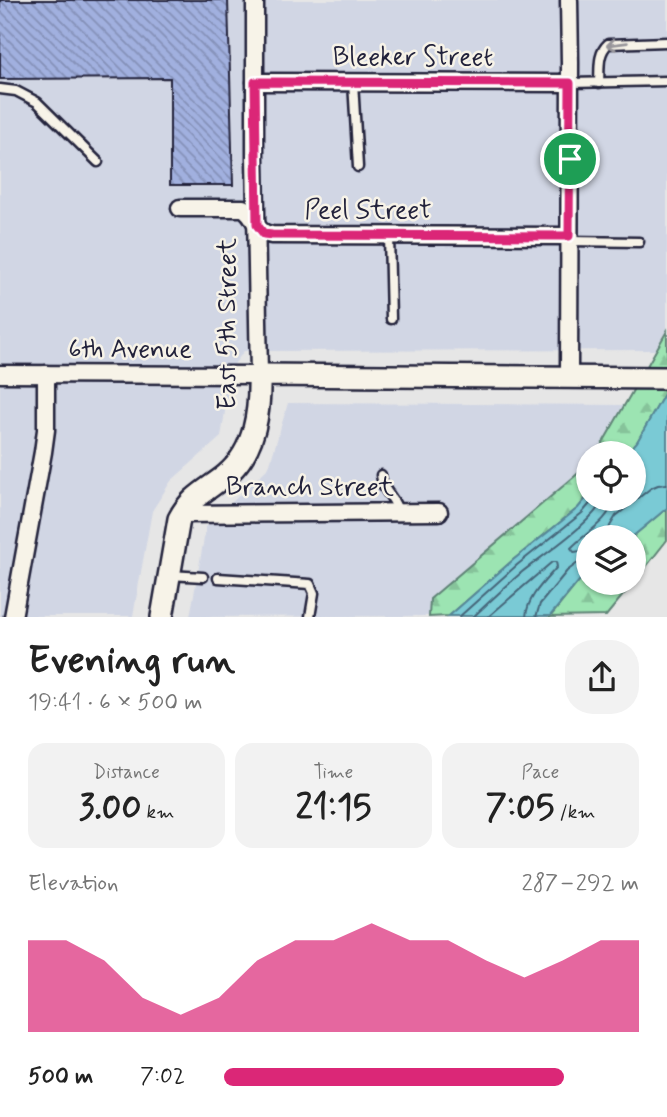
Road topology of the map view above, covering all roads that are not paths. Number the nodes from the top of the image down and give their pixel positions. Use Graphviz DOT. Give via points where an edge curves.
graph roads {
  1 [pos="255,0"];
  2 [pos="569,0"];
  3 [pos="667,42"];
  4 [pos="667,81"];
  5 [pos="255,82"];
  6 [pos="353,82"];
  7 [pos="570,83"];
  8 [pos="599,83"];
  9 [pos="0,89"];
  10 [pos="98,162"];
  11 [pos="358,167"];
  12 [pos="180,208"];
  13 [pos="257,225"];
  14 [pos="389,235"];
  15 [pos="569,238"];
  16 [pos="639,243"];
  17 [pos="391,319"];
  18 [pos="0,374"];
  19 [pos="46,374"];
  20 [pos="259,375"];
  21 [pos="569,377"];
  22 [pos="667,378"];
  23 [pos="381,475"];
  24 [pos="398,512"];
  25 [pos="439,512"];
  26 [pos="181,514"];
  27 [pos="170,575"];
  28 [pos="202,577"];
  29 [pos="218,578"];
  30 [pos="13,617"];
  31 [pos="162,617"];
  32 [pos="310,617"];
  1 -- 5 [label="street, East 5th Street"];
  2 -- 7 [label="street"];
  3 -- 8 [label="lane, one-way" via="608,44 600,57"];
  4 -- 8 [label="lane"];
  5 -- 6 [label="street, Bleeker Street"];
  5 -- 13 [label="street, East 5th Street"];
  6 -- 7 [label="street, Bleeker Street"];
  6 -- 11 [label="lane"];
  7 -- 8 [label="lane"];
  7 -- 15 [label="street"];
  9 -- 10 [label="lane" via="37,102"];
  12 -- 13 [label="street, Peel Street" via="243,208"];
  13 -- 14 [label="street, Peel Street" via="264,234 272,235"];
  13 -- 20 [label="street, East 5th Street"];
  14 -- 15 [label="street, Peel Street"];
  14 -- 17 [label="lane"];
  15 -- 16 [label="lane"];
  15 -- 21 [label="street"];
  18 -- 19 [label="street, 6th Avenue"];
  19 -- 20 [label="street, 6th Avenue"];
  19 -- 30 [label="street" via="44,441"];
  20 -- 21 [label="main road"];
  20 -- 26 [label="main road, East 5th Street" via="258,414 245,451 228,474 196,496"];
  21 -- 22 [label="main road"];
  23 -- 24 [label="lane"];
  24 -- 25 [label="street, Branch Street"];
  24 -- 26 [label="street, Branch Street"];
  26 -- 27 [label="main road"];
  27 -- 28 [label="lane"];
  27 -- 31 [label="main road"];
  29 -- 32 [label="lane" via="310,584 314,593"];
}
